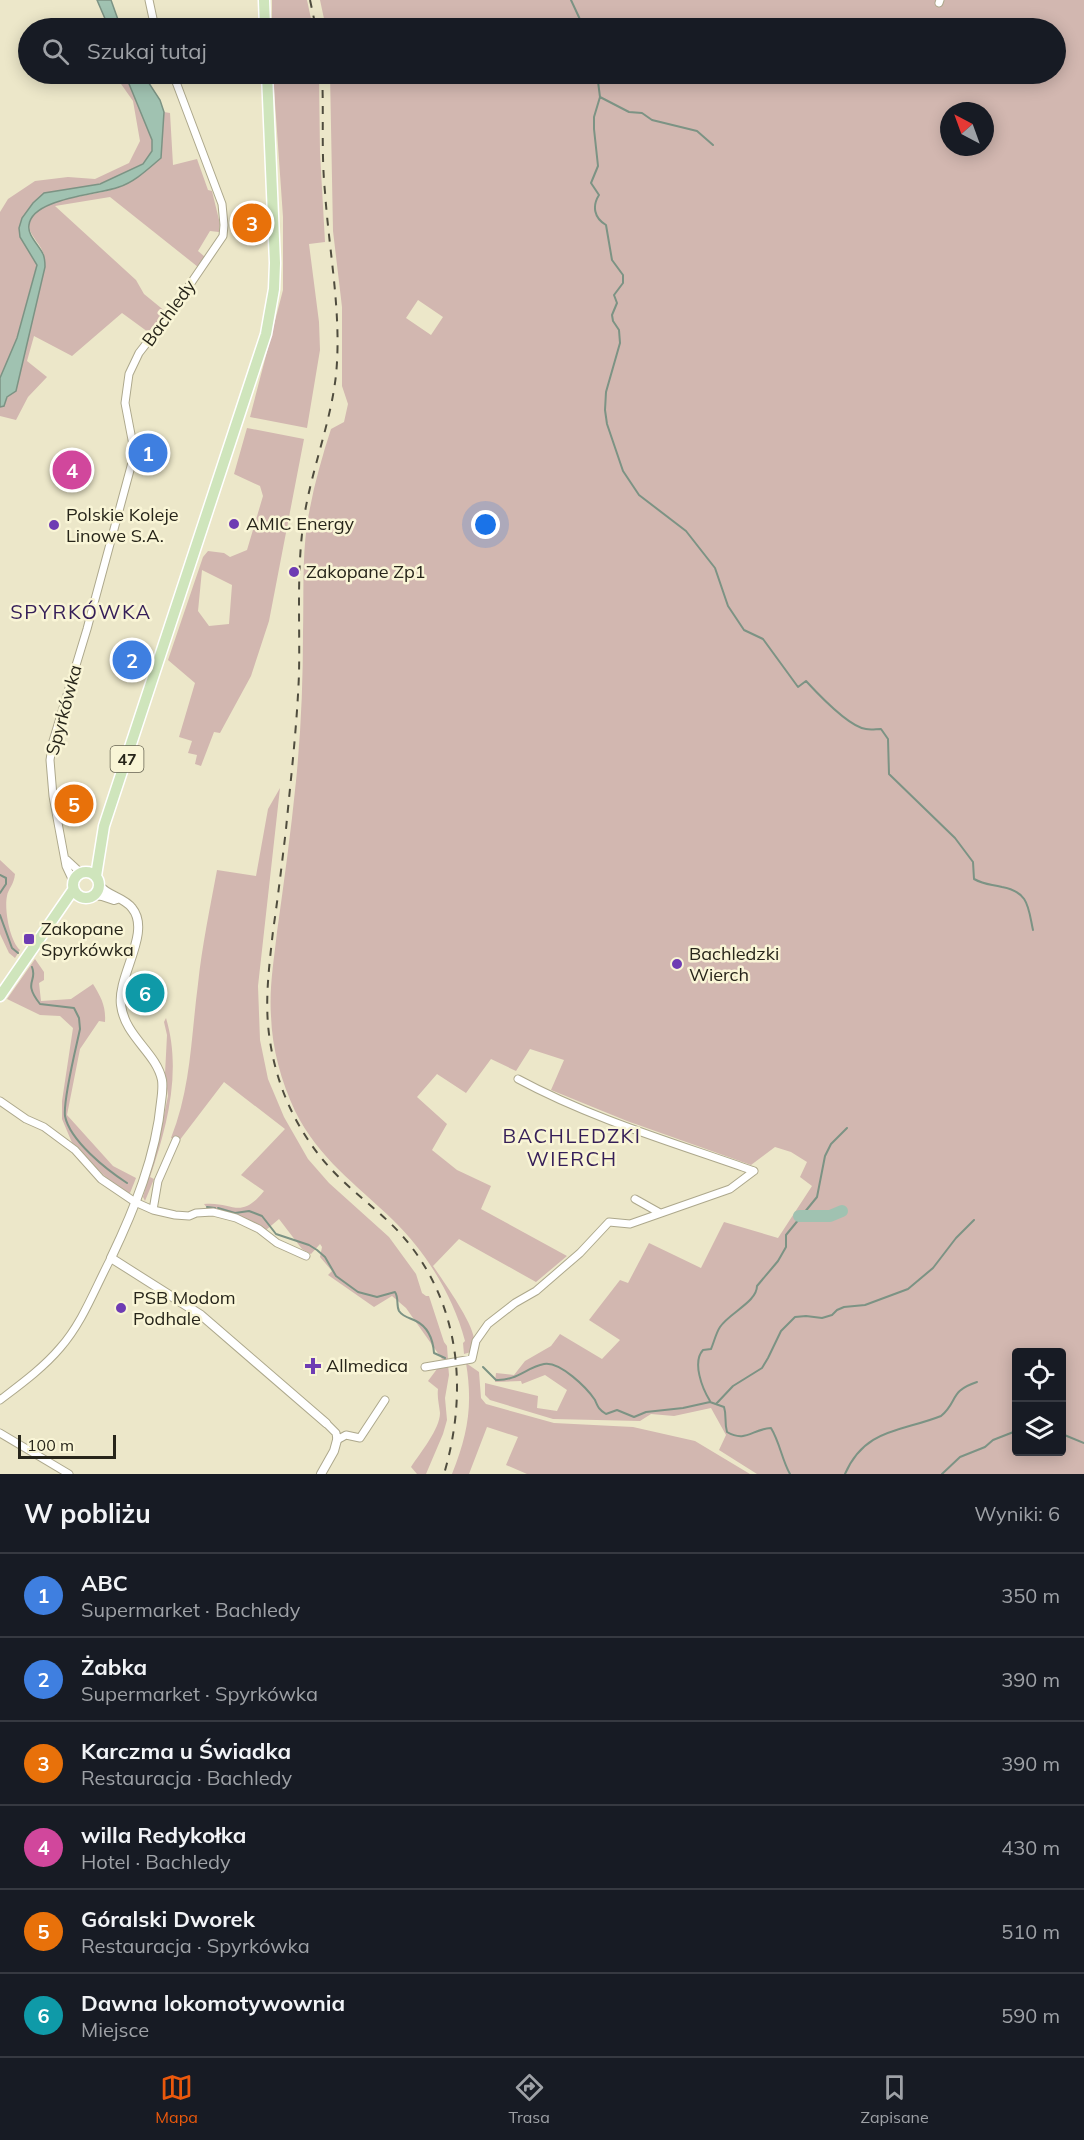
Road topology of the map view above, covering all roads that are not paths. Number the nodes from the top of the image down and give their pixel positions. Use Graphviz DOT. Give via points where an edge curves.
graph roads {
  1 [pos="149,0"];
  2 [pos="264,0"];
  3 [pos="153,18"];
  4 [pos="265,18"];
  5 [pos="177,84"];
  6 [pos="267,84"];
  7 [pos="104,561"];
  8 [pos="84,882"];
  9 [pos="95,895"];
  10 [pos="117,898"];
  11 [pos="0,996"];
  12 [pos="518,1078"];
  13 [pos="0,1101"];
  14 [pos="176,1140"];
  15 [pos="635,1199"];
  16 [pos="135,1202"];
  17 [pos="153,1210"];
  18 [pos="660,1213"];
  19 [pos="306,1256"];
  20 [pos="111,1258"];
  21 [pos="425,1367"];
  22 [pos="0,1400"];
  23 [pos="385,1400"];
  24 [pos="326,1423"];
  25 [pos="0,1433"];
  26 [pos="337,1440"];
  27 [pos="69,1474"];
  28 [pos="321,1474"];
  1 -- 3 [label="street"];
  2 -- 4 [label="main road"];
  5 -- 7 [label="street, Bachledy" via="222,204 225,225 223,236 139,353 129,374 125,403 134,451"];
  6 -- 8 [label="main road, 47" via="275,263 266,334 104,826 100,858"];
  7 -- 8 [label="street, Spyrkówka" via="50,760 53,796 67,860"];
  8 -- 9 [label="main road" via="86,899"];
  8 -- 10 [label="street"];
  8 -- 11 [label="main road"];
  9 -- 10 [label="street"];
  10 -- 16 [label="street" via="132,907 138,930 120,1002 130,1031 162,1079 153,1146"];
  12 -- 18 [label="street" via="546,1094 628,1127 754,1171 730,1189"];
  13 -- 16 [label="street" via="50,1130 110,1187"];
  14 -- 17 [label="street" via="158,1181"];
  15 -- 18 [label="street"];
  16 -- 17 [label="street"];
  16 -- 20 [label="street"];
  17 -- 19 [label="street" via="175,1215 213,1212 228,1216"];
  18 -- 21 [label="street" via="626,1225 609,1222 536,1291 488,1324 476,1341 472,1359"];
  20 -- 22 [label="street" via="90,1302 61,1347"];
  20 -- 24 [label="street" via="201,1315"];
  23 -- 26 [label="street" via="360,1438 346,1435"];
  24 -- 26 [label="street"];
  25 -- 27 [label="street"];
  26 -- 28 [label="street"];
}
